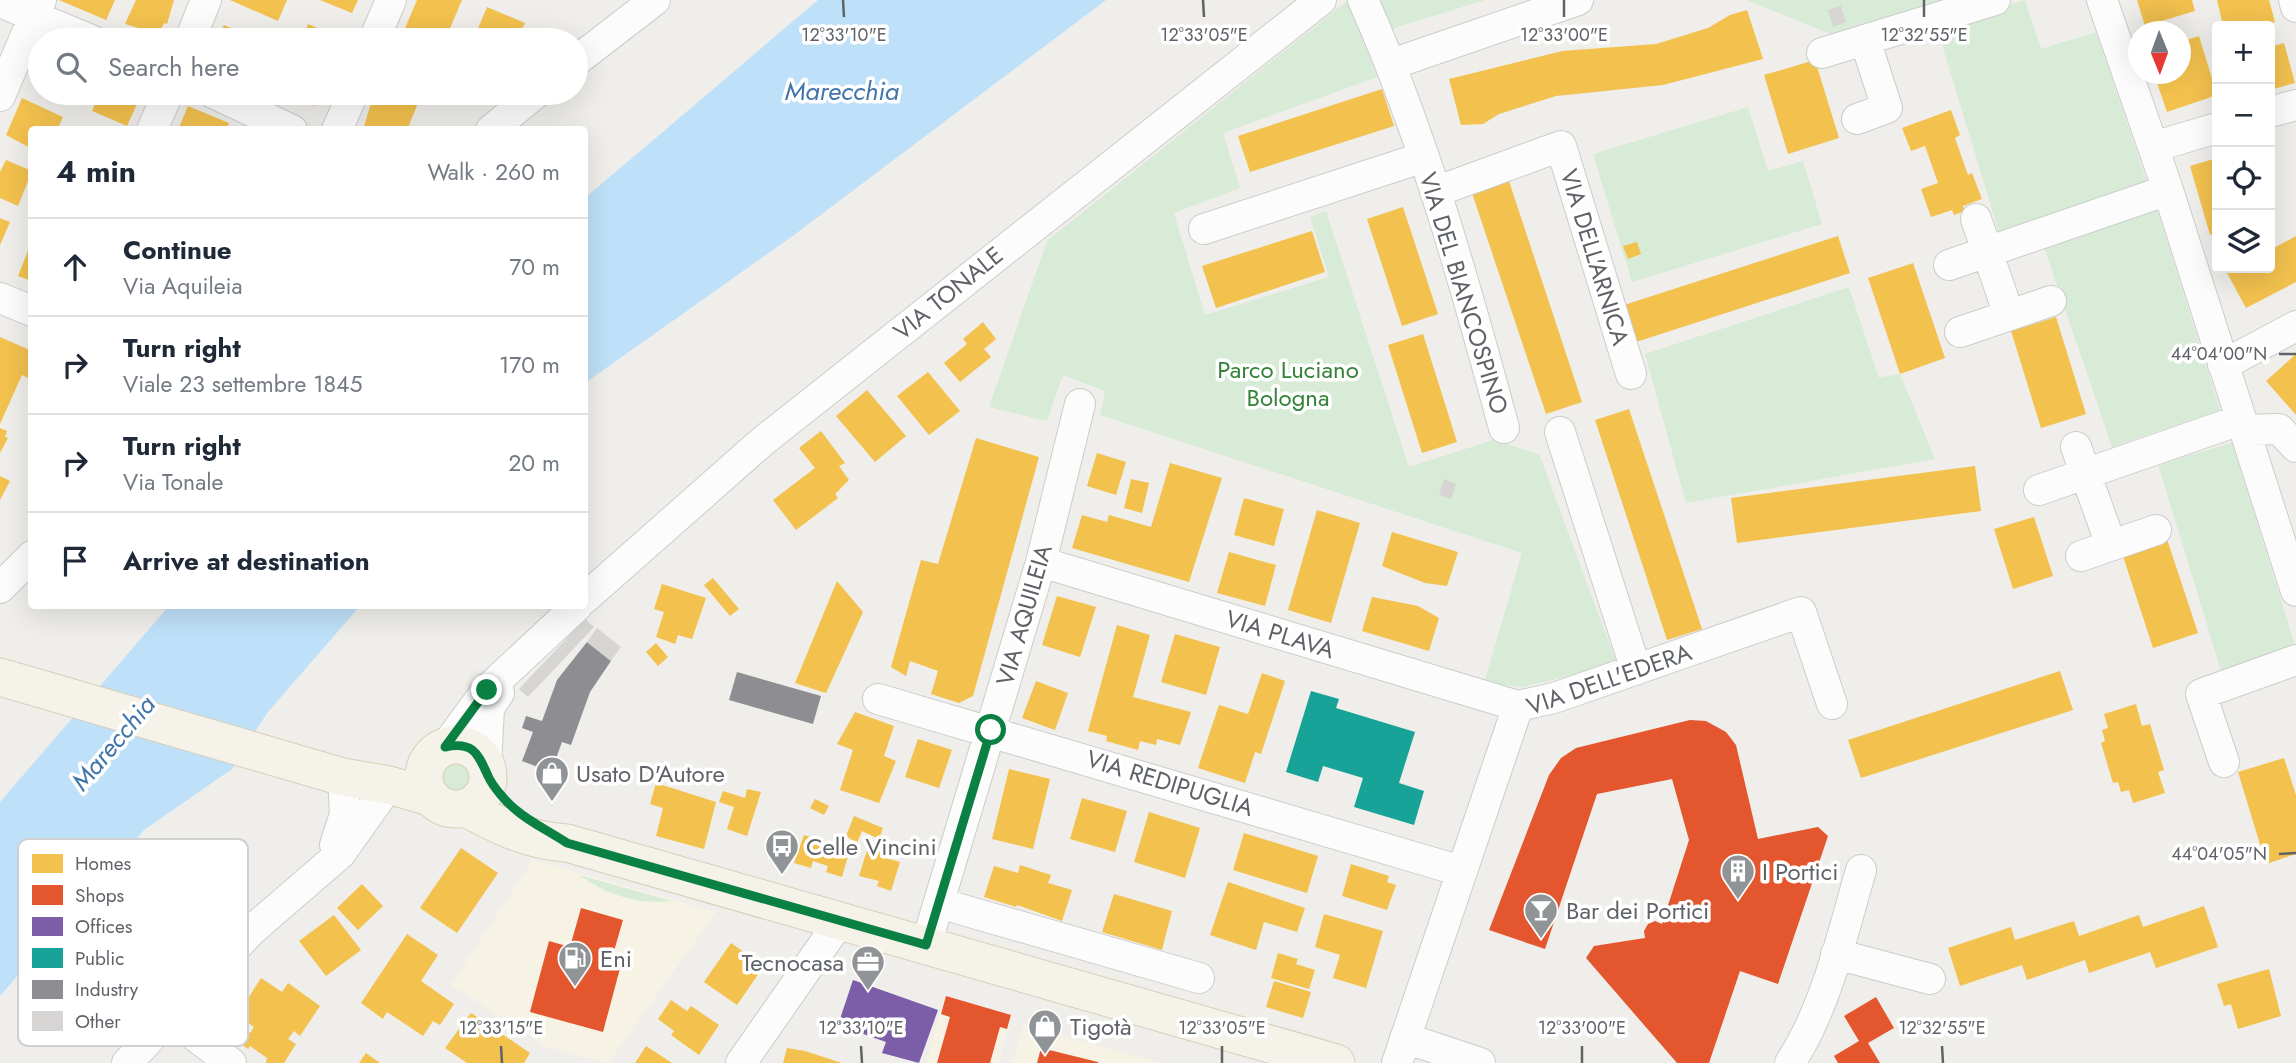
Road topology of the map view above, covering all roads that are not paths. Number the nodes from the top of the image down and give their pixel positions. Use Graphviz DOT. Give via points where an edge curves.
graph roads {
  1 [pos="206,0"];
  2 [pos="391,0"];
  3 [pos="655,0"];
  4 [pos="1321,0"];
  5 [pos="1363,0"];
  6 [pos="1578,0"];
  7 [pos="1995,0"];
  8 [pos="2102,0"];
  9 [pos="2294,0"];
  10 [pos="0,2"];
  11 [pos="2296,7"];
  12 [pos="37,8"];
  13 [pos="29,28"];
  14 [pos="71,28"];
  15 [pos="195,28"];
  16 [pos="379,28"];
  17 [pos="28,29"];
  18 [pos="1865,40"];
  19 [pos="588,52"];
  20 [pos="1822,53"];
  21 [pos="1392,64"];
  22 [pos="0,96"];
  23 [pos="2296,104"];
  24 [pos="163,105"];
  25 [pos="239,105"];
  26 [pos="347,105"];
  27 [pos="522,105"];
  28 [pos="2275,110"];
  29 [pos="1857,119"];
  30 [pos="154,126"];
  31 [pos="283,126"];
  32 [pos="339,126"];
  33 [pos="496,126"];
  34 [pos="2212,129"];
  35 [pos="2153,147"];
  36 [pos="1424,158"];
  37 [pos="2168,190"];
  38 [pos="1435,192"];
  39 [pos="1976,219"];
  40 [pos="1203,229"];
  41 [pos="1987,252"];
  42 [pos="1949,265"];
  43 [pos="0,298"];
  44 [pos="2051,301"];
  45 [pos="28,309"];
  46 [pos="2009,315"];
  47 [pos="2296,326"];
  48 [pos="1960,332"];
  49 [pos="2223,365"];
  50 [pos="1632,374"];
  51 [pos="1080,404"];
  52 [pos="2242,425"];
  53 [pos="1504,428"];
  54 [pos="1560,432"];
  55 [pos="2296,447"];
  56 [pos="2081,460"];
  57 [pos="2039,490"];
  58 [pos="2156,530"];
  59 [pos="2111,545"];
  60 [pos="2081,556"];
  61 [pos="28,560"];
  62 [pos="1041,562"];
  63 [pos="0,588"];
  64 [pos="2296,591"];
  65 [pos="588,595"];
  66 [pos="574,609"];
  67 [pos="2296,660"];
  68 [pos="511,668"];
  69 [pos="1636,670"];
  70 [pos="0,677"];
  71 [pos="878,699"];
  72 [pos="1832,704"];
  73 [pos="1518,706"];
  74 [pos="991,730"];
  75 [pos="437,753"];
  76 [pos="2224,762"];
  77 [pos="487,771"];
  78 [pos="337,775"];
  79 [pos="389,785"];
  80 [pos="430,797"];
  81 [pos="466,808"];
  82 [pos="567,843"];
  83 [pos="327,862"];
  84 [pos="1461,870"];
  85 [pos="1861,870"];
  86 [pos="939,903"];
  87 [pos="840,921"];
  88 [pos="248,934"];
  89 [pos="1080,943"];
  90 [pos="926,945"];
  91 [pos="1836,954"];
  92 [pos="1199,978"];
  93 [pos="1930,979"];
  94 [pos="1069,986"];
  95 [pos="142,1046"];
  96 [pos="208,1046"];
  97 [pos="1401,1051"];
  98 [pos="127,1063"];
  99 [pos="232,1063"];
  100 [pos="741,1063"];
  101 [pos="1336,1063"];
  102 [pos="1479,1063"];
  103 [pos="1790,1063"];
  1 -- 15 [label="street"];
  2 -- 16 [label="street"];
  3 -- 19 [label="street"];
  4 -- 65 [label="street, VIA TONALE" via="763,441"];
  5 -- 21 [label="street, VIA DEL BIANCOSPINO"];
  6 -- 21 [label="street"];
  7 -- 18 [label="street"];
  8 -- 35 [label="street"];
  9 -- 11 [label="street"];
  10 -- 12 [label="street"];
  12 -- 13 [label="street"];
  12 -- 14 [label="street"];
  17 -- 22 [label="street"];
  18 -- 20 [label="street"];
  18 -- 29 [label="street" via="1887,108"];
  21 -- 36 [label="street, VIA DEL BIANCOSPINO"];
  23 -- 28 [label="street"];
  24 -- 30 [label="street"];
  25 -- 31 [label="street"];
  26 -- 32 [label="street"];
  27 -- 33 [label="street"];
  34 -- 35 [label="street"];
  35 -- 37 [label="street"];
  36 -- 38 [label="street, VIA DEL BIANCOSPINO"];
  36 -- 40 [label="street, VIA DEL BIANCOSPINO"];
  37 -- 41 [label="street"];
  37 -- 49 [label="street"];
  38 -- 50 [label="street, VIA DELL'ARNICA" via="1561,146"];
  38 -- 53 [label="street, VIA DEL BIANCOSPINO"];
  39 -- 41 [label="street"];
  41 -- 42 [label="street"];
  41 -- 46 [label="street"];
  43 -- 45 [label="street"];
  44 -- 46 [label="street"];
  46 -- 48 [label="street"];
  47 -- 49 [label="street"];
  49 -- 52 [label="street"];
  51 -- 62 [label="street, VIA AQUILEIA"];
  52 -- 55 [label="street" via="2279,429"];
  52 -- 56 [label="street"];
  52 -- 64 [label="street"];
  54 -- 69 [label="street"];
  56 -- 57 [label="street"];
  56 -- 59 [label="street"];
  58 -- 59 [label="street"];
  59 -- 60 [label="street"];
  61 -- 63 [label="street"];
  62 -- 73 [label="street, VIA PLAVA"];
  62 -- 74 [label="street, VIA AQUILEIA"];
  66 -- 68 [label="street"];
  67 -- 76 [label="street" via="2201,694"];
  68 -- 75 [label="street" via="487,690"];
  68 -- 77 [label="street" via="488,708"];
  69 -- 72 [label="street, VIA DELL'EDERA" via="1801,612"];
  69 -- 73 [label="street, VIA DELL'EDERA"];
  70 -- 78 [label="main road"];
  71 -- 74 [label="street, VIA REDIPUGLIA"];
  73 -- 84 [label="street, VIA DELL'EDERA"];
  74 -- 84 [label="street, VIA REDIPUGLIA"];
  74 -- 86 [label="street, VIA AQUILEIA"];
  75 -- 77 [label="main road" via="455,745 474,750"];
  75 -- 78 [label="main road" via="390,772"];
  75 -- 80 [label="main road" via="423,778"];
  77 -- 81 [label="main road" via="482,796"];
  77 -- 82 [label="main road" via="515,809"];
  78 -- 79 [label="main road"];
  78 -- 83 [label="street" via="345,814"];
  79 -- 80 [label="main road"];
  79 -- 83 [label="street" via="351,842"];
  80 -- 81 [label="main road" via="446,808"];
  81 -- 82 [label="main road" via="502,828 544,842"];
  82 -- 87 [label="main road"];
  83 -- 88 [label="street"];
  84 -- 97 [label="street, VIA DELL'EDERA"];
  85 -- 91 [label="street"];
  86 -- 89 [label="street"];
  86 -- 90 [label="street, VIA AQUILEIA"];
  87 -- 90 [label="main road"];
  87 -- 100 [label="street"];
  89 -- 92 [label="street"];
  89 -- 94 [label="street"];
  90 -- 94 [label="main road"];
  91 -- 93 [label="street"];
  91 -- 103 [label="street" via="1825,990"];
  94 -- 101 [label="main road"];
  95 -- 98 [label="street"];
  96 -- 99 [label="street"];
  97 -- 102 [label="street"];
}
